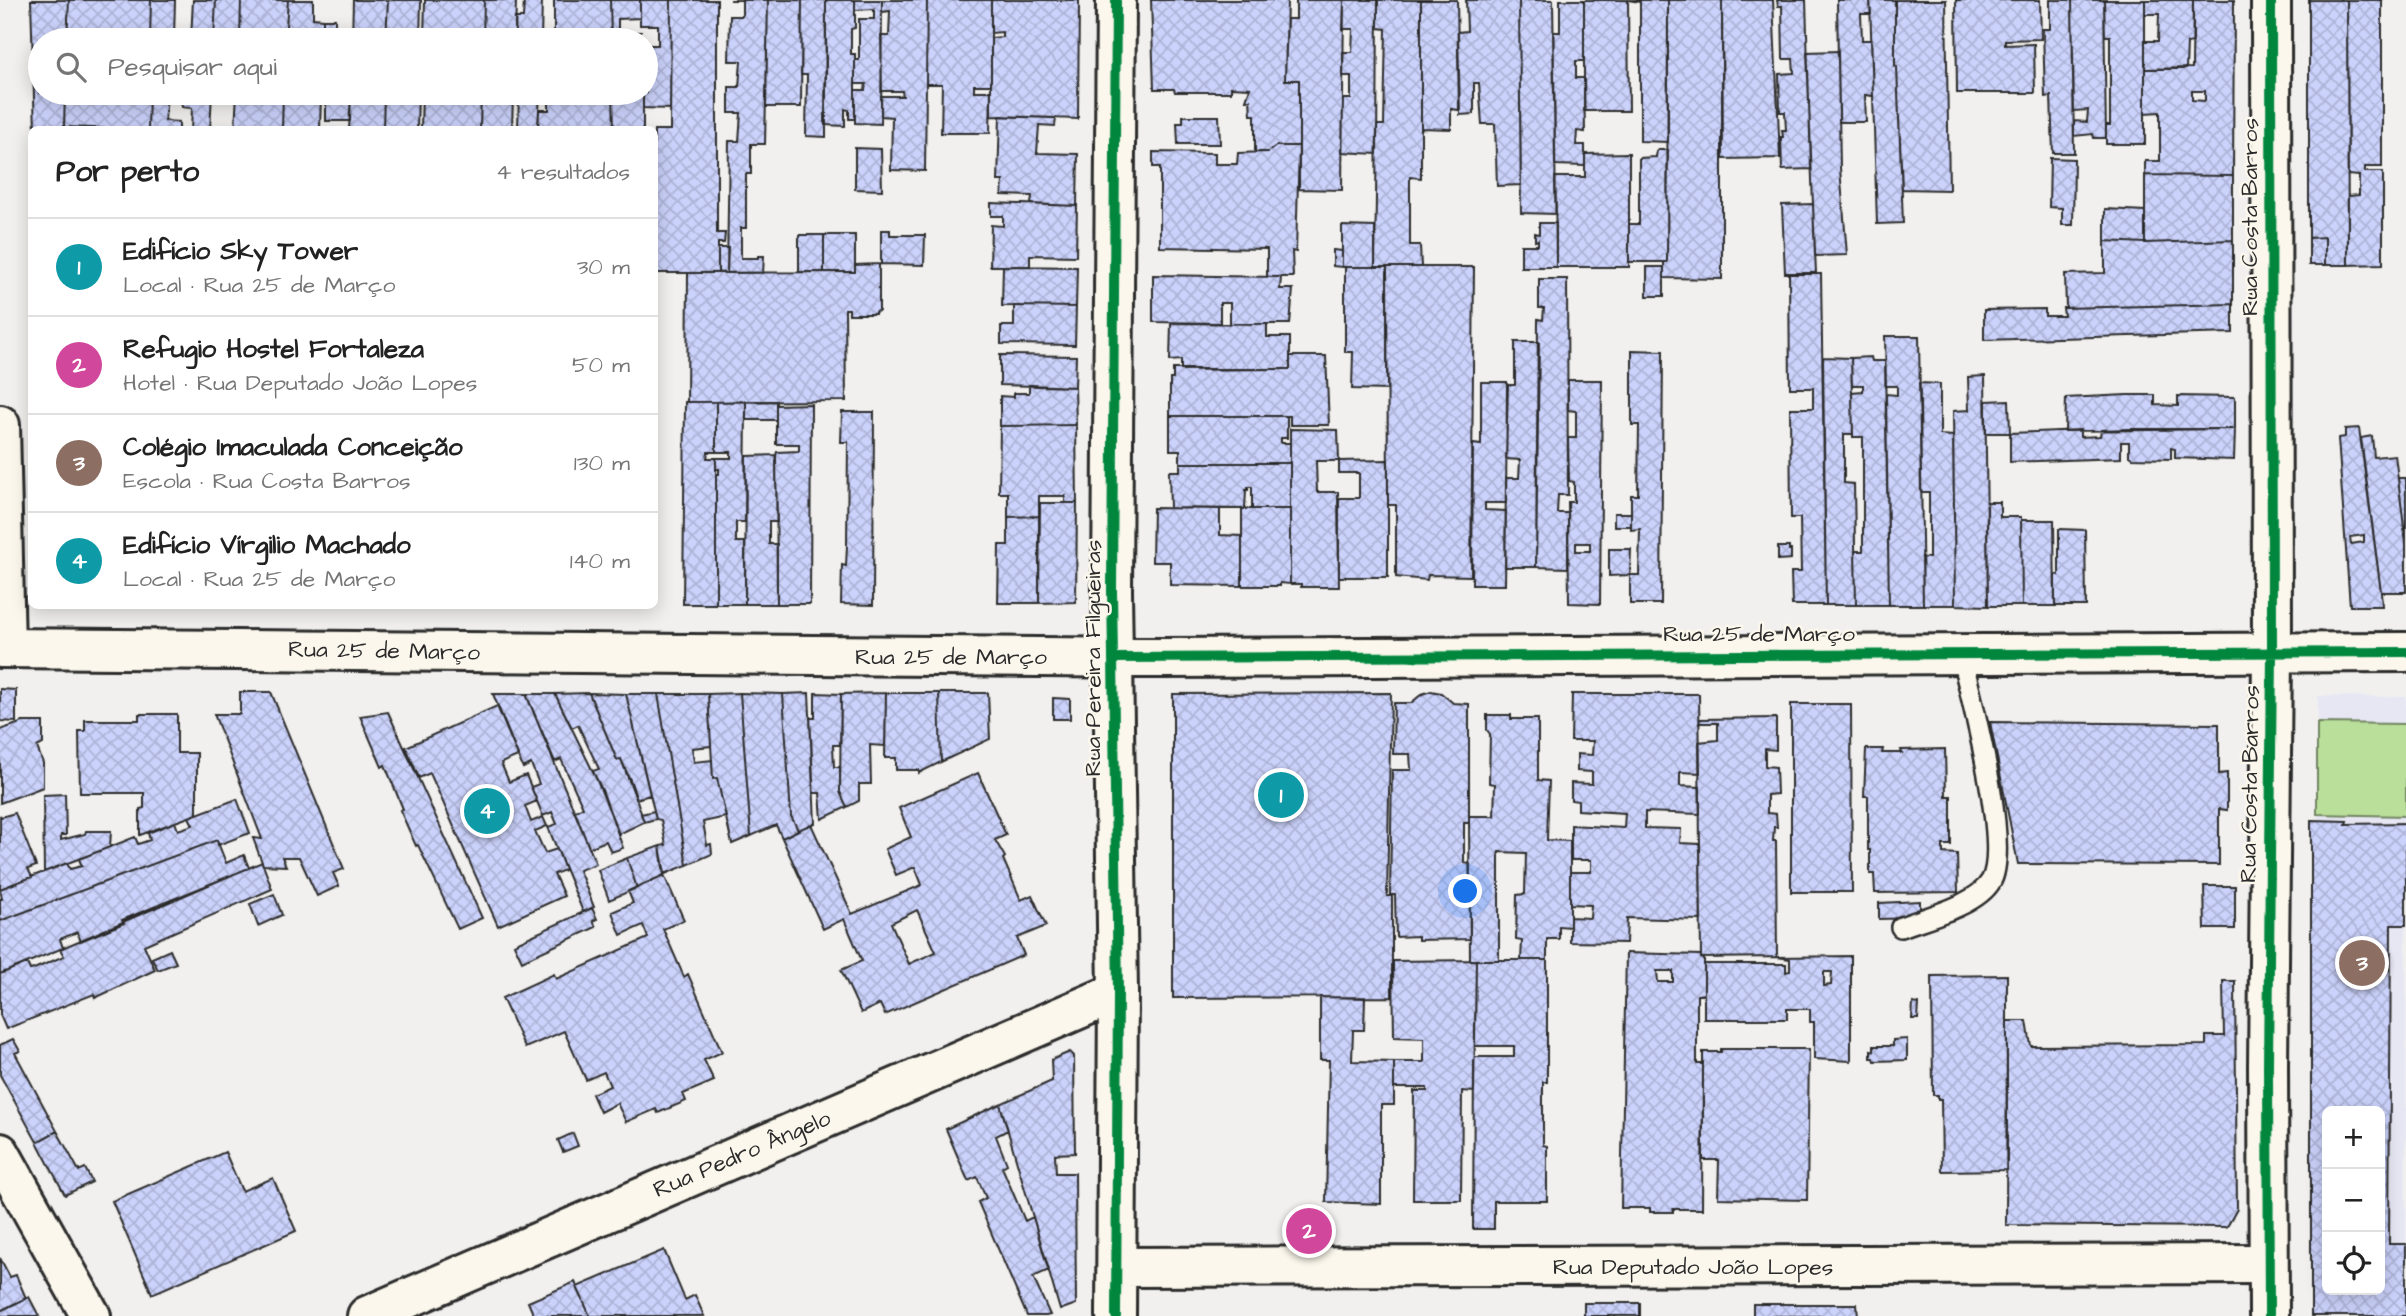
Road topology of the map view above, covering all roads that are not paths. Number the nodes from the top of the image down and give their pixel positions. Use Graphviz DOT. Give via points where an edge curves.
graph roads {
  1 [pos="1115,0"];
  2 [pos="2271,0"];
  3 [pos="0,425"];
  4 [pos="3,648"];
  5 [pos="2406,652"];
  6 [pos="2272,653"];
  7 [pos="1961,654"];
  8 [pos="1113,658"];
  9 [pos="1901,927"];
  10 [pos="1118,992"];
  11 [pos="0,1153"];
  12 [pos="2269,1264"];
  13 [pos="1118,1267"];
  14 [pos="91,1316"];
  15 [pos="367,1316"];
  16 [pos="1116,1316"];
  17 [pos="2269,1316"];
  1 -- 8 [label="street, Rua Pereira Filgueiras"];
  2 -- 6 [label="street, Rua Costa Barros"];
  3 -- 4 [label="street"];
  4 -- 8 [label="street, Rua 25 de Março"];
  5 -- 6 [label="street, Rua 25 de Março"];
  6 -- 7 [label="street, Rua 25 de Março"];
  6 -- 12 [label="street, Rua Costa Barros"];
  7 -- 8 [label="street, Rua 25 de Março"];
  7 -- 9 [label="lane" via="1989,786 1997,863 1990,882 1975,897"];
  8 -- 10 [label="street, Rua Pereira Filgueiras"];
  10 -- 13 [label="street, Rua Pereira Filgueiras"];
  10 -- 15 [label="street, Rua Pedro Ângelo"];
  11 -- 14 [label="street"];
  12 -- 13 [label="street, Rua Deputado João Lopes"];
  12 -- 17 [label="street, Rua Costa Barros"];
  13 -- 16 [label="street, Rua Pereira Filgueiras"];
}
